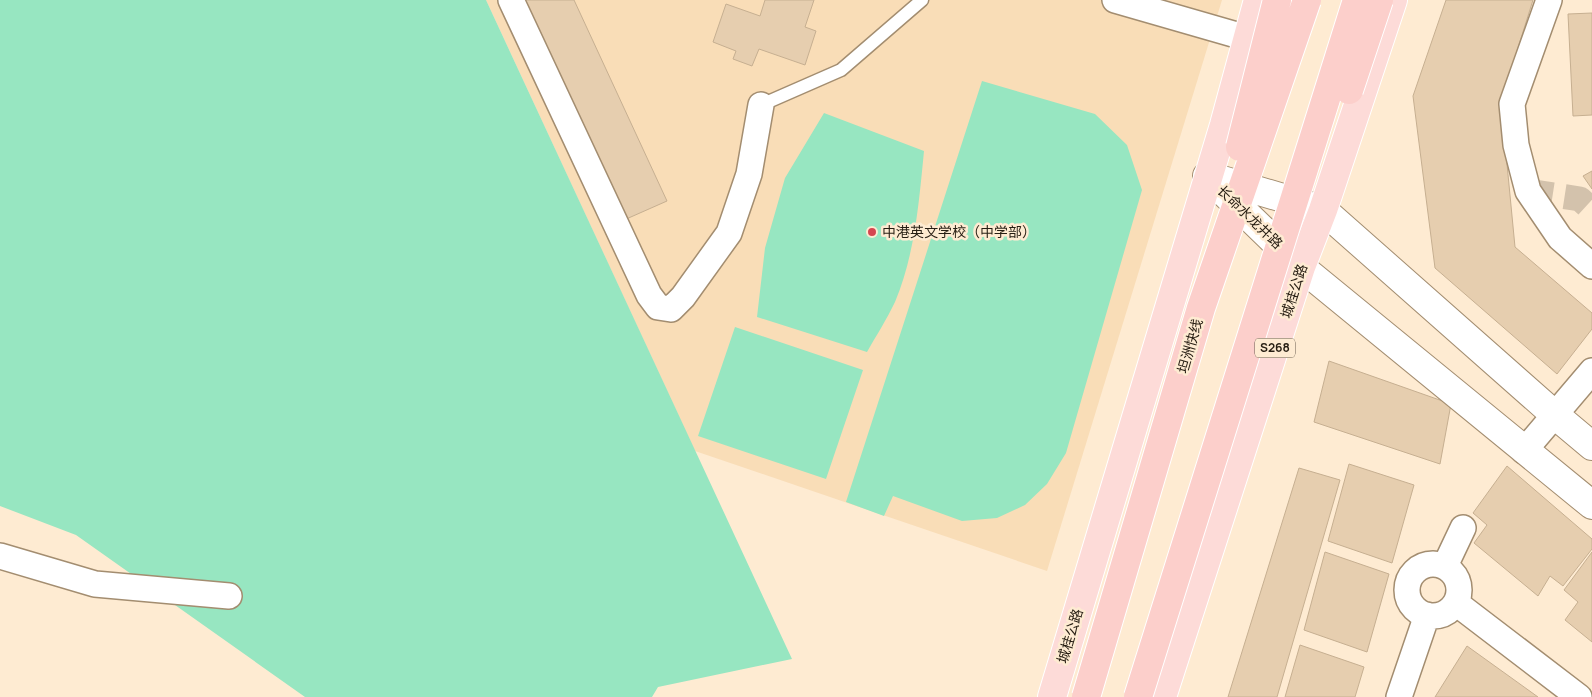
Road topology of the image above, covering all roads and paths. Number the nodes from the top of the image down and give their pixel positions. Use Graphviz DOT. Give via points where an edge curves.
graph roads {
  1 [pos="511,0"];
  2 [pos="922,0"];
  3 [pos="1115,0"];
  4 [pos="1258,0"];
  5 [pos="1277,0"];
  6 [pos="1307,0"];
  7 [pos="1357,0"];
  8 [pos="1379,0"];
  9 [pos="1393,0"];
  10 [pos="1549,0"];
  11 [pos="1247,38"];
  12 [pos="762,105"];
  13 [pos="1207,176"];
  14 [pos="1322,210"];
  15 [pos="1216,265"];
  16 [pos="1592,266"];
  17 [pos="1301,268"];
  18 [pos="1592,371"];
  19 [pos="1554,415"];
  20 [pos="1592,446"];
  21 [pos="1524,451"];
  22 [pos="1592,505"];
  23 [pos="1463,528"];
  24 [pos="0,556"];
  25 [pos="1444,566"];
  26 [pos="1171,593"];
  27 [pos="229,596"];
  28 [pos="1456,603"];
  29 [pos="1427,615"];
  30 [pos="1052,697"];
  31 [pos="1086,697"];
  32 [pos="1138,697"];
  33 [pos="1162,697"];
  34 [pos="1399,697"];
  35 [pos="1579,697"];
  1 -- 12 [label="street" via="658,307 671,309 677,303 729,233 750,174"];
  2 -- 12 [label="lane" via="841,70"];
  3 -- 11 [label="street"];
  4 -- 11 [label="main road, 城桂公路"];
  5 -- 15 [label="highway, bridge" via="1244,128"];
  6 -- 15 [label="highway, 坦洲快线, bridge"];
  7 -- 26 [label="highway, bridge"];
  8 -- 26 [label="highway, bridge" via="1258,361"];
  9 -- 14 [label="main road, 城桂公路 / S268"];
  10 -- 16 [label="street" via="1512,104 1516,145 1528,191 1560,238"];
  11 -- 13 [label="main road, 城桂公路"];
  13 -- 14 [label="street, 长命水龙井路"];
  13 -- 17 [label="street, 长命水龙井路"];
  13 -- 30 [label="main road, 城桂公路"];
  14 -- 17 [label="main road, 城桂公路 / S268"];
  14 -- 19 [label="street, 长命水龙井路"];
  15 -- 31 [label="highway, 坦洲快线, bridge"];
  17 -- 21 [label="street, 长命水龙井路"];
  17 -- 33 [label="main road, 城桂公路 / S268"];
  18 -- 19 [label="street"];
  19 -- 20 [label="street, 长命水龙井路"];
  19 -- 21 [label="street"];
  21 -- 22 [label="street, 长命水龙井路"];
  23 -- 25 [label="street"];
  24 -- 27 [label="street" via="95,584"];
  25 -- 28 [label="street" via="1451,571 1459,586"];
  25 -- 29 [label="street" via="1427,564 1412,574 1408,581 1408,599 1419,612"];
  26 -- 32 [label="highway, bridge"];
  28 -- 29 [label="street" via="1444,614"];
  28 -- 35 [label="street"];
  29 -- 34 [label="street"];
}
